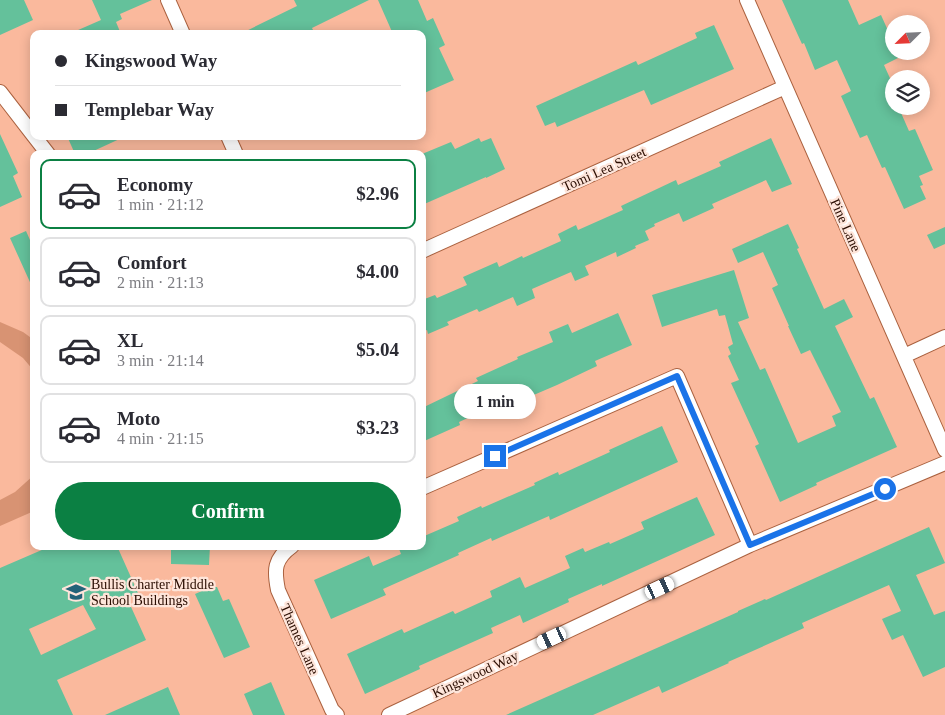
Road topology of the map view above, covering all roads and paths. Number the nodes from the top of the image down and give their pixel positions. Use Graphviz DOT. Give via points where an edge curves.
graph roads {
  1 [pos="168,0"];
  2 [pos="747,0"];
  3 [pos="181,30"];
  4 [pos="786,87"];
  5 [pos="0,92"];
  6 [pos="30,131"];
  7 [pos="37,140"];
  8 [pos="45,150"];
  9 [pos="426,249"];
  10 [pos="945,337"];
  11 [pos="904,356"];
  12 [pos="945,450"];
  13 [pos="945,463"];
  14 [pos="426,486"];
  15 [pos="750,545"];
  16 [pos="287,550"];
  17 [pos="337,715"];
  18 [pos="389,715"];
  1 -- 3 [label="street"];
  2 -- 4 [label="street, Pine Lane"];
  4 -- 9 [label="street, Tomi Lea Street"];
  4 -- 11 [label="street, Pine Lane"];
  5 -- 6 [label="street"];
  7 -- 8 [label="street"];
  10 -- 11 [label="street"];
  11 -- 12 [label="street, Pine Lane"];
  13 -- 15 [label="street, Kingswood Way"];
  14 -- 15 [label="street" via="677,376"];
  15 -- 18 [label="street, Kingswood Way"];
  16 -- 17 [label="street, Thames Lane" via="278,561 275,575 278,590"];
}
